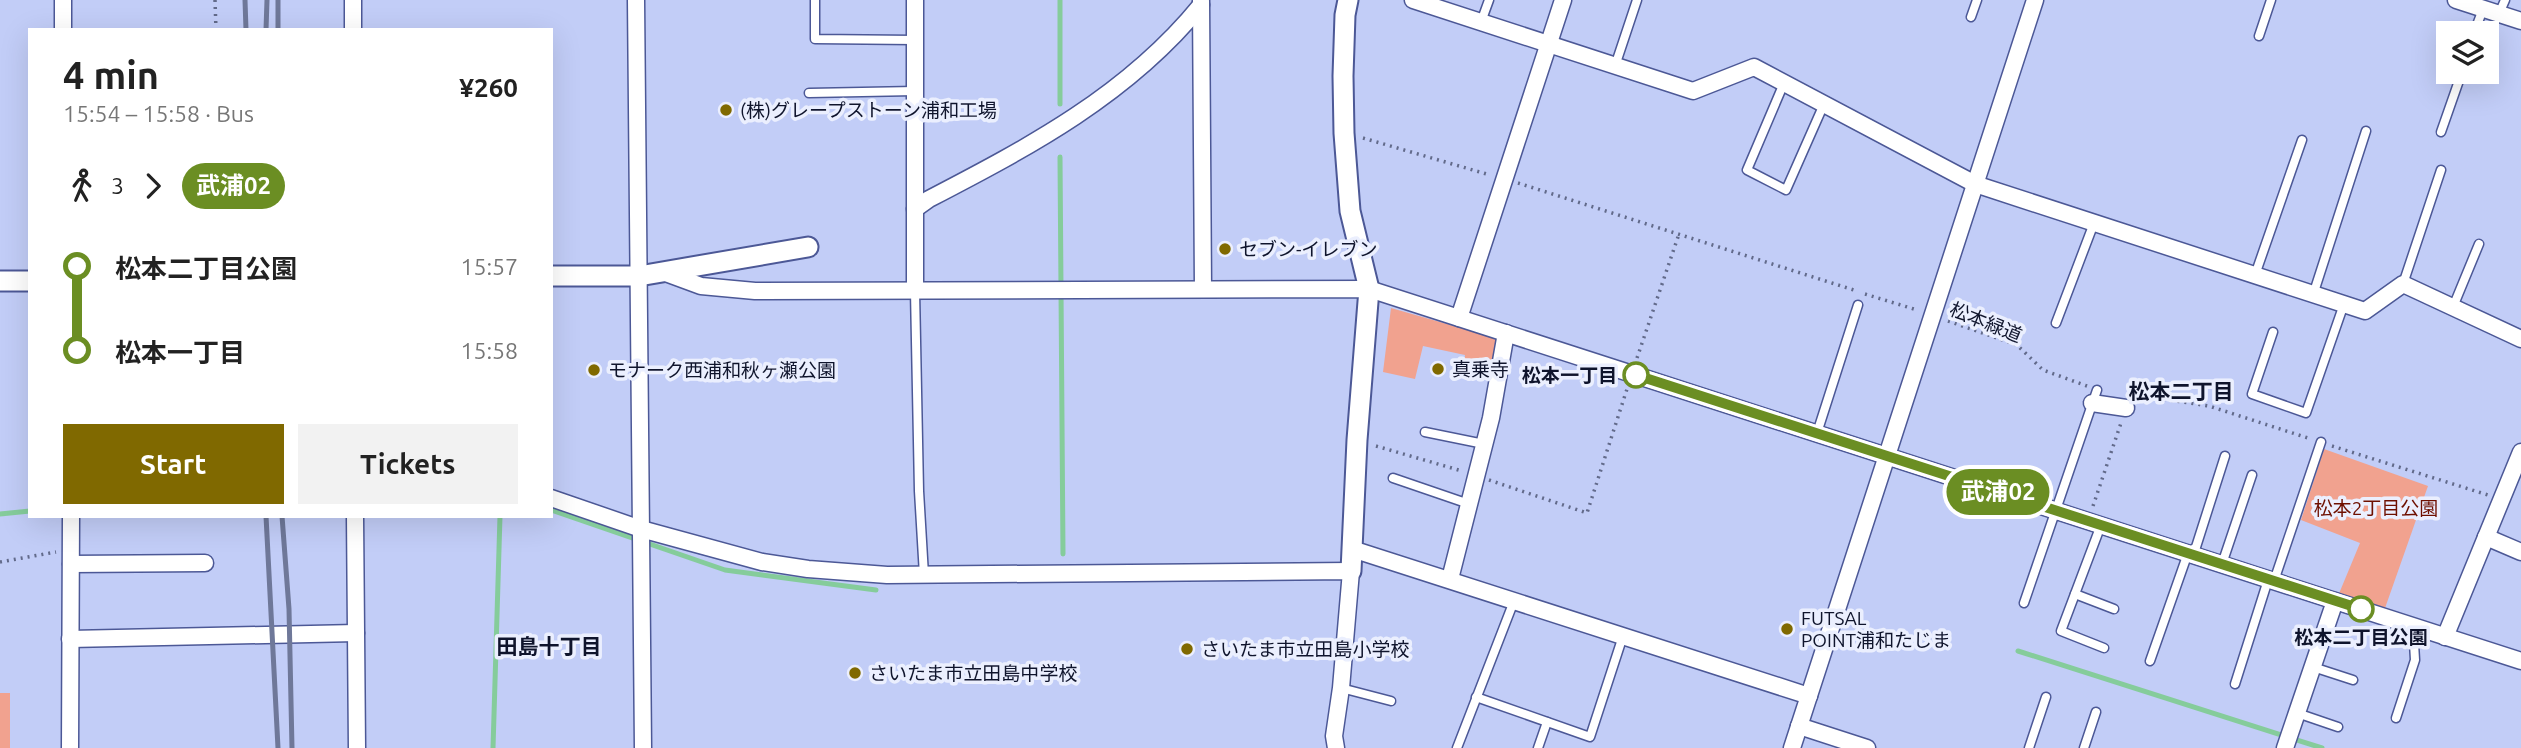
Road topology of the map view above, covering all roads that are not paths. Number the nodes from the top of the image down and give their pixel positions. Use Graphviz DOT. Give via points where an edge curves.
graph roads {
  1 [pos="63,0"];
  2 [pos="353,0"];
  3 [pos="636,0"];
  4 [pos="815,0"];
  5 [pos="915,0"];
  6 [pos="1348,0"];
  7 [pos="1413,0"];
  8 [pos="1489,0"];
  9 [pos="1563,0"];
  10 [pos="1637,0"];
  11 [pos="1977,0"];
  12 [pos="2035,0"];
  13 [pos="2271,0"];
  14 [pos="2456,0"];
  15 [pos="1201,3"];
  16 [pos="2502,7"];
  17 [pos="2483,9"];
  18 [pos="1971,17"];
  19 [pos="2478,21"];
  20 [pos="2521,21"];
  21 [pos="1481,22"];
  22 [pos="63,28"];
  23 [pos="353,28"];
  24 [pos="2259,36"];
  25 [pos="915,40"];
  26 [pos="1549,44"];
  27 [pos="1615,66"];
  28 [pos="1784,83"];
  29 [pos="2458,84"];
  30 [pos="915,91"];
  31 [pos="809,93"];
  32 [pos="1824,104"];
  33 [pos="2367,131"];
  34 [pos="2441,132"];
  35 [pos="2302,140"];
  36 [pos="2441,170"];
  37 [pos="1975,184"];
  38 [pos="915,209"];
  39 [pos="2094,223"];
  40 [pos="2479,244"];
  41 [pos="808,247"];
  42 [pos="663,272"];
  43 [pos="2255,275"];
  44 [pos="553,276"];
  45 [pos="639,276"];
  46 [pos="0,281"];
  47 [pos="28,281"];
  48 [pos="2403,284"];
  49 [pos="1203,289"];
  50 [pos="1369,289"];
  51 [pos="915,290"];
  52 [pos="2313,295"];
  53 [pos="2344,304"];
  54 [pos="1858,305"];
  55 [pos="2453,307"];
  56 [pos="1459,318"];
  57 [pos="2056,323"];
  58 [pos="2273,332"];
  59 [pos="1506,333"];
  60 [pos="2521,339"];
  61 [pos="2094,396"];
  62 [pos="2130,402"];
  63 [pos="1425,432"];
  64 [pos="1817,433"];
  65 [pos="2321,442"];
  66 [pos="1484,444"];
  67 [pos="1887,456"];
  68 [pos="2225,456"];
  69 [pos="2519,462"];
  70 [pos="2252,475"];
  71 [pos="1393,478"];
  72 [pos="553,499"];
  73 [pos="1469,504"];
  74 [pos="2056,511"];
  75 [pos="71,518"];
  76 [pos="355,518"];
  77 [pos="2094,523"];
  78 [pos="641,530"];
  79 [pos="2486,537"];
  80 [pos="1352,549"];
  81 [pos="2521,552"];
  82 [pos="2188,553"];
  83 [pos="71,556"];
  84 [pos="205,563"];
  85 [pos="2222,564"];
  86 [pos="1351,571"];
  87 [pos="924,575"];
  88 [pos="1450,579"];
  89 [pos="2271,580"];
  90 [pos="2075,594"];
  91 [pos="1514,600"];
  92 [pos="2335,601"];
  93 [pos="2024,603"];
  94 [pos="2114,609"];
  95 [pos="2413,626"];
  96 [pos="356,633"];
  97 [pos="1623,636"];
  98 [pos="2445,637"];
  99 [pos="71,639"];
  100 [pos="2104,648"];
  101 [pos="2150,661"];
  102 [pos="2521,661"];
  103 [pos="2313,667"];
  104 [pos="2353,680"];
  105 [pos="2235,684"];
  106 [pos="1341,688"];
  107 [pos="1809,696"];
  108 [pos="1476,697"];
  109 [pos="2046,697"];
  110 [pos="1391,701"];
  111 [pos="2096,712"];
  112 [pos="2297,713"];
  113 [pos="2396,718"];
  114 [pos="1547,722"];
  115 [pos="1799,726"];
  116 [pos="2338,727"];
  117 [pos="70,748"];
  118 [pos="357,748"];
  119 [pos="643,748"];
  120 [pos="1336,748"];
  121 [pos="1457,748"];
  122 [pos="1538,748"];
  123 [pos="1792,748"];
  124 [pos="1867,748"];
  125 [pos="2029,748"];
  126 [pos="2084,748"];
  127 [pos="2286,748"];
  1 -- 22 [label="street"];
  2 -- 23 [label="street"];
  3 -- 45 [label="street"];
  4 -- 25 [label="lane" via="815,39"];
  5 -- 25 [label="street"];
  6 -- 50 [label="street" via="1345,146 1350,211"];
  7 -- 21 [label="street"];
  8 -- 21 [label="lane"];
  9 -- 26 [label="street"];
  10 -- 27 [label="lane"];
  11 -- 18 [label="lane"];
  12 -- 37 [label="street"];
  13 -- 24 [label="lane"];
  14 -- 17 [label="street"];
  15 -- 38 [label="street" via="1177,35 1128,80 1028,147"];
  15 -- 49 [label="street"];
  16 -- 17 [label="street"];
  16 -- 20 [label="street"];
  17 -- 19 [label="lane"];
  21 -- 26 [label="street"];
  25 -- 30 [label="street"];
  26 -- 27 [label="street"];
  26 -- 56 [label="street"];
  27 -- 28 [label="street" via="1693,91 1755,67"];
  28 -- 32 [label="street"];
  28 -- 32 [label="lane" via="1747,170 1786,190"];
  29 -- 34 [label="lane"];
  30 -- 31 [label="lane"];
  30 -- 38 [label="street"];
  32 -- 37 [label="street"];
  33 -- 52 [label="lane"];
  35 -- 43 [label="lane"];
  36 -- 48 [label="lane"];
  37 -- 39 [label="street"];
  37 -- 67 [label="street"];
  38 -- 51 [label="street"];
  39 -- 43 [label="street"];
  39 -- 57 [label="lane"];
  40 -- 55 [label="lane"];
  41 -- 42 [label="street"];
  42 -- 45 [label="street"];
  42 -- 51 [label="street" via="701,286 755,291"];
  43 -- 52 [label="street"];
  44 -- 45 [label="street"];
  45 -- 78 [label="street"];
  46 -- 47 [label="street"];
  48 -- 53 [label="street" via="2365,311"];
  48 -- 55 [label="street"];
  49 -- 50 [label="street"];
  49 -- 51 [label="street"];
  50 -- 56 [label="street"];
  50 -- 80 [label="street"];
  51 -- 87 [label="lane"];
  52 -- 53 [label="street"];
  53 -- 58 [label="lane" via="2306,412 2252,394"];
  54 -- 64 [label="lane"];
  55 -- 60 [label="street"];
  56 -- 59 [label="street"];
  59 -- 64 [label="street"];
  59 -- 66 [label="street"];
  61 -- 62 [label="street"];
  61 -- 74 [label="lane"];
  63 -- 66 [label="lane"];
  64 -- 67 [label="street"];
  65 -- 89 [label="lane"];
  66 -- 73 [label="street"];
  67 -- 74 [label="street"];
  67 -- 107 [label="street"];
  68 -- 82 [label="lane" via="2196,547"];
  69 -- 79 [label="street"];
  70 -- 85 [label="lane"];
  71 -- 73 [label="lane"];
  72 -- 78 [label="street"];
  73 -- 88 [label="street"];
  74 -- 77 [label="street"];
  74 -- 93 [label="lane"];
  75 -- 83 [label="street"];
  76 -- 96 [label="street"];
  77 -- 82 [label="street"];
  77 -- 90 [label="lane"];
  78 -- 87 [label="street" via="762,562"];
  78 -- 119 [label="street"];
  79 -- 81 [label="street"];
  79 -- 98 [label="street"];
  80 -- 86 [label="street"];
  80 -- 88 [label="street"];
  82 -- 85 [label="street"];
  82 -- 101 [label="lane"];
  83 -- 84 [label="street"];
  83 -- 99 [label="street"];
  85 -- 89 [label="street"];
  86 -- 87 [label="street"];
  86 -- 106 [label="street"];
  88 -- 91 [label="street"];
  89 -- 92 [label="street"];
  89 -- 105 [label="lane"];
  90 -- 94 [label="lane"];
  90 -- 100 [label="lane" via="2061,631"];
  91 -- 97 [label="street"];
  91 -- 108 [label="lane"];
  92 -- 95 [label="street"];
  92 -- 103 [label="street"];
  95 -- 98 [label="street"];
  95 -- 113 [label="lane" via="2415,660"];
  96 -- 99 [label="street"];
  96 -- 118 [label="street"];
  97 -- 107 [label="street"];
  97 -- 114 [label="lane" via="1590,737"];
  98 -- 102 [label="street"];
  99 -- 117 [label="street"];
  103 -- 104 [label="lane"];
  103 -- 112 [label="street"];
  106 -- 110 [label="lane"];
  106 -- 120 [label="street"];
  107 -- 115 [label="street"];
  108 -- 114 [label="lane"];
  108 -- 121 [label="lane"];
  109 -- 125 [label="lane"];
  111 -- 126 [label="lane"];
  112 -- 116 [label="lane"];
  112 -- 127 [label="street"];
  114 -- 122 [label="lane"];
  115 -- 123 [label="street"];
  115 -- 124 [label="street"];
}
